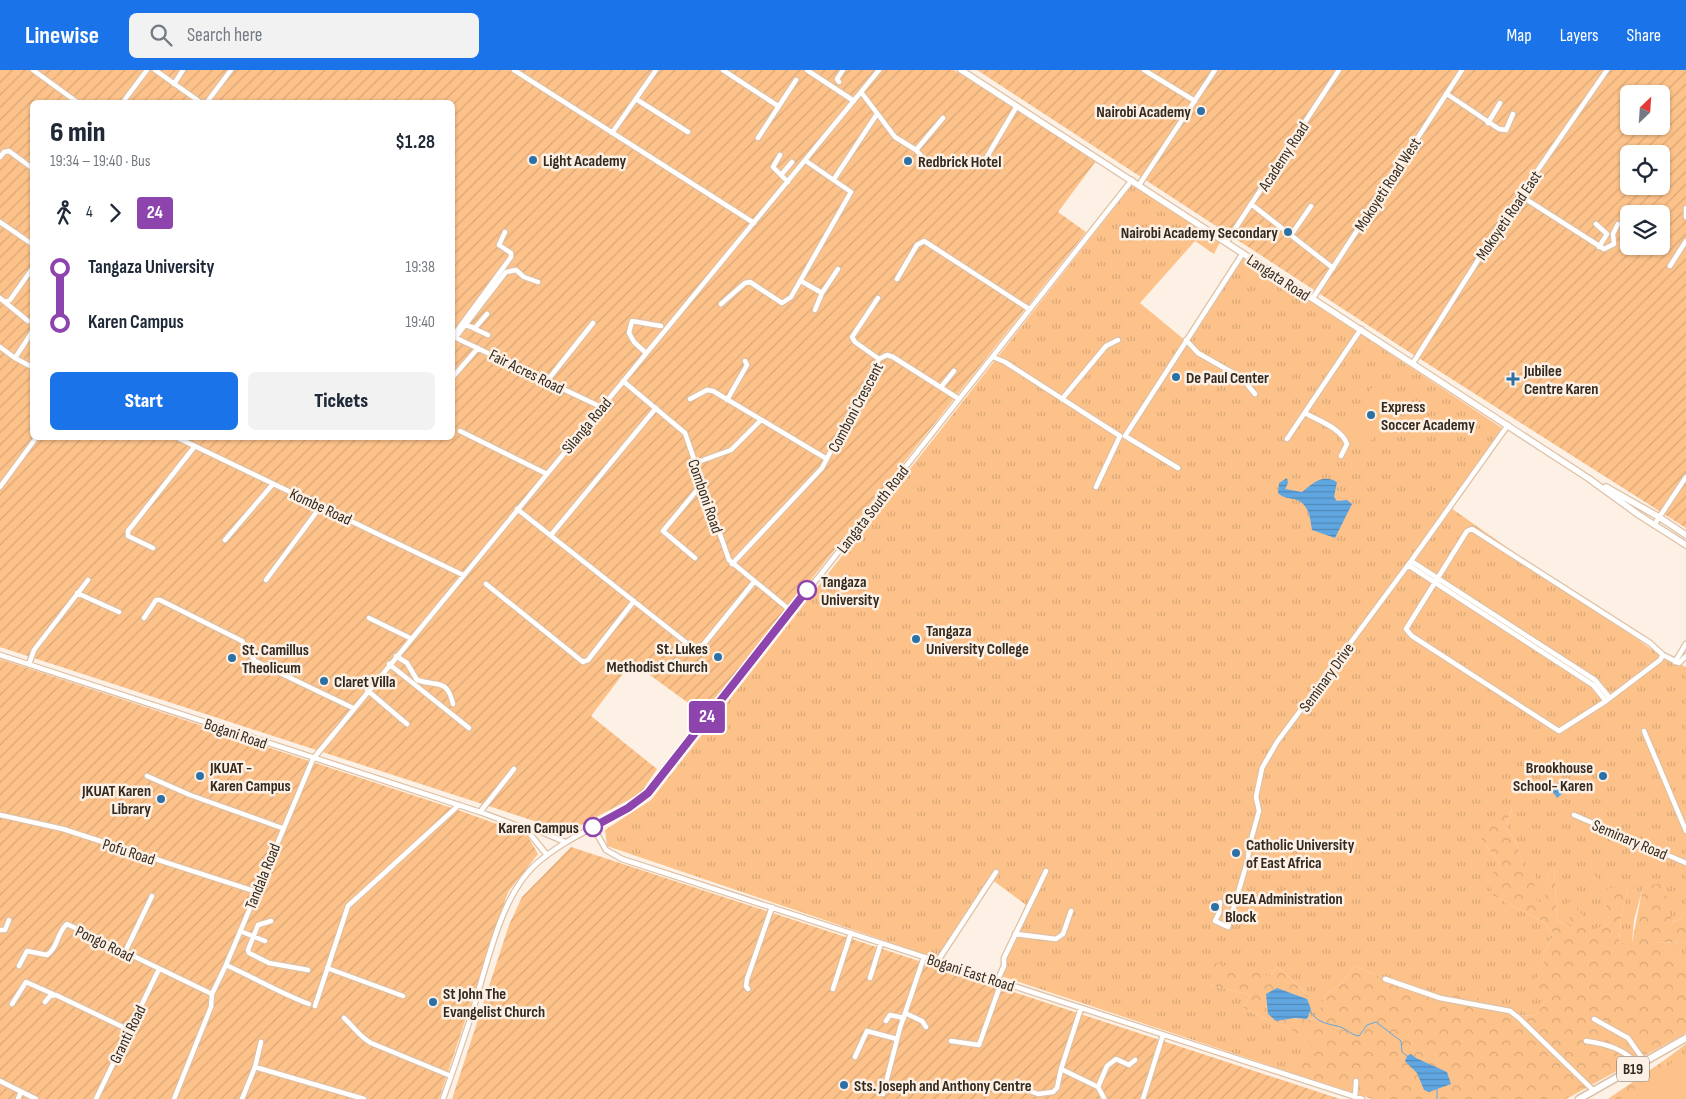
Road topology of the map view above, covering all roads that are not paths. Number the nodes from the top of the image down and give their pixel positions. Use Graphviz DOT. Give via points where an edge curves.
graph roads {
  1 [pos="33,70"];
  2 [pos="147,70"];
  3 [pos="155,70"];
  4 [pos="184,70"];
  5 [pos="232,70"];
  6 [pos="514,70"];
  7 [pos="656,70"];
  8 [pos="723,70"];
  9 [pos="807,70"];
  10 [pos="843,70"];
  11 [pos="879,70"];
  12 [pos="961,70"];
  13 [pos="1144,70"];
  14 [pos="1157,70"];
  15 [pos="1215,70"];
  16 [pos="1339,70"];
  17 [pos="1462,70"];
  18 [pos="1607,70"];
  19 [pos="1153,75"];
  20 [pos="796,80"];
  21 [pos="838,82"];
  22 [pos="174,84"];
  23 [pos="861,92"];
  24 [pos="1446,94"];
  25 [pos="636,99"];
  26 [pos="74,100"];
  27 [pos="124,100"];
  28 [pos="197,100"];
  29 [pos="209,100"];
  30 [pos="854,101"];
  31 [pos="1195,101"];
  32 [pos="1500,103"];
  33 [pos="778,106"];
  34 [pos="1017,106"];
  35 [pos="877,114"];
  36 [pos="1513,114"];
  37 [pos="943,118"];
  38 [pos="1488,123"];
  39 [pos="688,132"];
  40 [pos="612,133"];
  41 [pos="758,138"];
  42 [pos="916,150"];
  43 [pos="780,155"];
  44 [pos="0,157"];
  45 [pos="925,160"];
  46 [pos="806,161"];
  47 [pos="792,162"];
  48 [pos="967,165"];
  49 [pos="30,167"];
  50 [pos="781,175"];
  51 [pos="834,179"];
  52 [pos="1132,180"];
  53 [pos="788,182"];
  54 [pos="1139,185"];
  55 [pos="1520,196"];
  56 [pos="1251,204"];
  57 [pos="1311,206"];
  58 [pos="1686,208"];
  59 [pos="1686,217"];
  60 [pos="0,222"];
  61 [pos="754,223"];
  62 [pos="1596,224"];
  63 [pos="1618,224"];
  64 [pos="505,232"];
  65 [pos="1291,235"];
  66 [pos="1227,241"];
  67 [pos="1686,241"];
  68 [pos="30,243"];
  69 [pos="1599,247"];
  70 [pos="1243,253"];
  71 [pos="1670,266"];
  72 [pos="1333,268"];
  73 [pos="838,269"];
  74 [pos="30,272"];
  75 [pos="897,279"];
  76 [pos="801,281"];
  77 [pos="538,282"];
  78 [pos="822,293"];
  79 [pos="0,298"];
  80 [pos="878,298"];
  81 [pos="1313,298"];
  82 [pos="5,302"];
  83 [pos="721,304"];
  84 [pos="1029,309"];
  85 [pos="815,310"];
  86 [pos="487,314"];
  87 [pos="28,321"];
  88 [pos="593,323"];
  89 [pos="466,324"];
  90 [pos="661,326"];
  91 [pos="473,328"];
  92 [pos="1361,330"];
  93 [pos="30,335"];
  94 [pos="455,335"];
  95 [pos="455,335"];
  96 [pos="488,335"];
  97 [pos="455,336"];
  98 [pos="1118,340"];
  99 [pos="1186,340"];
  100 [pos="0,347"];
  101 [pos="478,348"];
  102 [pos="646,353"];
  103 [pos="993,357"];
  104 [pos="15,358"];
  105 [pos="879,359"];
  106 [pos="745,362"];
  107 [pos="1412,363"];
  108 [pos="30,366"];
  109 [pos="954,371"];
  110 [pos="455,375"];
  111 [pos="547,381"];
  112 [pos="623,381"];
  113 [pos="941,387"];
  114 [pos="1255,394"];
  115 [pos="690,399"];
  116 [pos="959,399"];
  117 [pos="1062,399"];
  118 [pos="727,400"];
  119 [pos="601,407"];
  120 [pos="656,408"];
  121 [pos="1305,413"];
  122 [pos="761,420"];
  123 [pos="1508,425"];
  124 [pos="460,431"];
  125 [pos="1287,439"];
  126 [pos="35,440"];
  127 [pos="182,440"];
  128 [pos="195,446"];
  129 [pos="1341,456"];
  130 [pos="827,459"];
  131 [pos="696,463"];
  132 [pos="1178,468"];
  133 [pos="546,474"];
  134 [pos="1686,477"];
  135 [pos="273,484"];
  136 [pos="702,484"];
  137 [pos="1597,484"];
  138 [pos="0,487"];
  139 [pos="1096,487"];
  140 [pos="321,506"];
  141 [pos="517,509"];
  142 [pos="1659,517"];
  143 [pos="1654,525"];
  144 [pos="551,535"];
  145 [pos="1686,535"];
  146 [pos="225,540"];
  147 [pos="1686,545"];
  148 [pos="153,548"];
  149 [pos="695,558"];
  150 [pos="1410,563"];
  151 [pos="732,564"];
  152 [pos="463,575"];
  153 [pos="88,580"];
  154 [pos="266,580"];
  155 [pos="1437,580"];
  156 [pos="754,582"];
  157 [pos="486,584"];
  158 [pos="78,593"];
  159 [pos="634,601"];
  160 [pos="791,611"];
  161 [pos="119,612"];
  162 [pos="144,618"];
  163 [pos="369,618"];
  164 [pos="410,638"];
  165 [pos="1686,644"];
  166 [pos="1663,654"];
  167 [pos="0,655"];
  168 [pos="396,656"];
  169 [pos="1686,656"];
  170 [pos="1675,662"];
  171 [pos="29,664"];
  172 [pos="389,664"];
  173 [pos="367,690"];
  174 [pos="1608,700"];
  175 [pos="453,704"];
  176 [pos="354,708"];
  177 [pos="407,724"];
  178 [pos="469,728"];
  179 [pos="1644,731"];
  180 [pos="313,759"];
  181 [pos="514,769"];
  182 [pos="147,776"];
  183 [pos="459,806"];
  184 [pos="480,812"];
  185 [pos="0,815"];
  186 [pos="1574,815"];
  187 [pos="593,827"];
  188 [pos="282,828"];
  189 [pos="526,829"];
  190 [pos="1686,831"];
  191 [pos="565,842"];
  192 [pos="547,855"];
  193 [pos="1686,863"];
  194 [pos="1046,871"];
  195 [pos="996,872"];
  196 [pos="256,892"];
  197 [pos="152,896"];
  198 [pos="1220,902"];
  199 [pos="772,907"];
  200 [pos="1071,911"];
  201 [pos="9,920"];
  202 [pos="271,922"];
  203 [pos="0,930"];
  204 [pos="240,931"];
  205 [pos="851,933"];
  206 [pos="1015,934"];
  207 [pos="254,936"];
  208 [pos="265,941"];
  209 [pos="881,943"];
  210 [pos="124,952"];
  211 [pos="924,957"];
  212 [pos="937,962"];
  213 [pos="226,965"];
  214 [pos="19,966"];
  215 [pos="327,968"];
  216 [pos="159,969"];
  217 [pos="308,970"];
  218 [pos="870,978"];
  219 [pos="1385,979"];
  220 [pos="999,982"];
  221 [pos="748,989"];
  222 [pos="833,989"];
  223 [pos="54,994"];
  224 [pos="212,994"];
  225 [pos="403,996"];
  226 [pos="45,1002"];
  227 [pos="12,1004"];
  228 [pos="309,1004"];
  229 [pos="315,1006"];
  230 [pos="893,1008"];
  231 [pos="1081,1008"];
  232 [pos="892,1014"];
  233 [pos="904,1015"];
  234 [pos="344,1018"];
  235 [pos="1594,1019"];
  236 [pos="886,1021"];
  237 [pos="926,1027"];
  238 [pos="129,1030"];
  239 [pos="1163,1035"];
  240 [pos="1686,1038"];
  241 [pos="897,1039"];
  242 [pos="951,1041"];
  243 [pos="1586,1041"];
  244 [pos="261,1042"];
  245 [pos="855,1057"];
  246 [pos="1135,1060"];
  247 [pos="1642,1064"];
  248 [pos="255,1066"];
  249 [pos="1062,1069"];
  250 [pos="451,1076"];
  251 [pos="0,1081"];
  252 [pos="1356,1081"];
  253 [pos="1014,1085"];
  254 [pos="1098,1087"];
  255 [pos="1594,1091"];
  256 [pos="21,1092"];
  257 [pos="883,1094"];
  258 [pos="1355,1097"];
  259 [pos="1104,1098"];
  260 [pos="18,1099"];
  261 [pos="36,1099"];
  262 [pos="96,1099"];
  263 [pos="174,1099"];
  264 [pos="242,1099"];
  265 [pos="364,1099"];
  266 [pos="443,1099"];
  267 [pos="1143,1099"];
  268 [pos="1362,1099"];
  269 [pos="1579,1099"];
  1 -- 26 [label="street"];
  2 -- 27 [label="street"];
  3 -- 22 [label="street"];
  4 -- 22 [label="street"];
  5 -- 29 [label="street"];
  6 -- 40 [label="street"];
  7 -- 25 [label="street"];
  8 -- 33 [label="street"];
  9 -- 30 [label="street"];
  10 -- 21 [label="street"];
  11 -- 23 [label="street, Silanga Road"];
  12 -- 34 [label="main road, Langata Road"];
  13 -- 19 [label="street"];
  14 -- 19 [label="street"];
  15 -- 31 [label="street"];
  16 -- 56 [label="street, Academy Road"];
  17 -- 24 [label="street, Mokoyeti Road West"];
  18 -- 55 [label="street, Mokoyeti Road East"];
  19 -- 31 [label="street"];
  20 -- 33 [label="street"];
  22 -- 28 [label="street"];
  23 -- 30 [label="street, Silanga Road"];
  23 -- 35 [label="street"];
  24 -- 38 [label="street"];
  24 -- 72 [label="street, Mokoyeti Road West"];
  25 -- 39 [label="street"];
  25 -- 40 [label="street"];
  30 -- 46 [label="street, Silanga Road"];
  31 -- 54 [label="street"];
  32 -- 38 [label="street"];
  33 -- 41 [label="street"];
  34 -- 48 [label="street" via="986,160"];
  34 -- 52 [label="main road, Langata Road"];
  35 -- 42 [label="street" via="895,138"];
  35 -- 51 [label="street"];
  36 -- 38 [label="street" via="1505,131"];
  37 -- 42 [label="street"];
  40 -- 61 [label="street"];
  42 -- 45 [label="street"];
  43 -- 50 [label="street" via="773,166"];
  44 -- 49 [label="street" via="6,150"];
  46 -- 51 [label="street"];
  46 -- 53 [label="street, Silanga Road"];
  47 -- 50 [label="street"];
  50 -- 53 [label="street"];
  51 -- 76 [label="street" via="850,190 851,195"];
  52 -- 54 [label="main road, Langata Road"];
  52 -- 84 [label="street, Langata South Road"];
  53 -- 61 [label="street, Silanga Road"];
  54 -- 66 [label="main road, Langata Road"];
  55 -- 69 [label="street"];
  55 -- 107 [label="street, Mokoyeti Road East"];
  56 -- 65 [label="street"];
  56 -- 66 [label="street, Academy Road"];
  57 -- 65 [label="street"];
  58 -- 59 [label="street"];
  60 -- 68 [label="street"];
  61 -- 102 [label="street, Silanga Road"];
  62 -- 69 [label="street" via="1607,234"];
  63 -- 69 [label="street" via="1613,234 1614,245 1605,249"];
  64 -- 94 [label="street" via="499,245 511,253 511,258"];
  65 -- 72 [label="street"];
  66 -- 70 [label="main road, Langata Road"];
  67 -- 71 [label="street"];
  70 -- 81 [label="main road, Langata Road"];
  70 -- 99 [label="street"];
  72 -- 81 [label="street, Mokoyeti Road West"];
  73 -- 78 [label="street"];
  74 -- 82 [label="street" via="10,300"];
  75 -- 84 [label="street" via="917,245 924,242"];
  76 -- 78 [label="street"];
  76 -- 83 [label="street" via="791,298 782,303 750,282"];
  77 -- 89 [label="street" via="516,270 506,272"];
  78 -- 85 [label="street"];
  79 -- 82 [label="street"];
  80 -- 105 [label="street" via="852,337"];
  81 -- 92 [label="main road, Langata Road"];
  82 -- 87 [label="street"];
  84 -- 103 [label="street, Langata South Road"];
  86 -- 91 [label="street"];
  88 -- 111 [label="street"];
  89 -- 91 [label="street"];
  89 -- 95 [label="street"];
  90 -- 102 [label="street" via="632,321 629,333"];
  91 -- 96 [label="street"];
  92 -- 107 [label="main road, Langata Road"];
  92 -- 121 [label="street"];
  93 -- 104 [label="street"];
  97 -- 101 [label="street, Fair Acres Road"];
  98 -- 117 [label="street" via="1106,346"];
  99 -- 114 [label="street" via="1198,353 1242,378"];
  99 -- 132 [label="street" via="1125,436"];
  100 -- 104 [label="street"];
  101 -- 110 [label="street"];
  101 -- 111 [label="street, Fair Acres Road"];
  102 -- 112 [label="street, Silanga Road"];
  103 -- 116 [label="street, Langata South Road"];
  103 -- 117 [label="street"];
  104 -- 108 [label="street"];
  105 -- 113 [label="street, Comboni Crescent" via="886,355 893,357"];
  105 -- 130 [label="street, Comboni Crescent"];
  106 -- 118 [label="street" via="748,365"];
  107 -- 123 [label="main road, Langata Road"];
  109 -- 113 [label="street"];
  111 -- 119 [label="street, Fair Acres Road"];
  112 -- 119 [label="street, Silanga Road"];
  112 -- 120 [label="street, Comboni Road"];
  113 -- 116 [label="street, Comboni Crescent"];
  115 -- 118 [label="street" via="709,390"];
  116 -- 160 [label="street, Langata South Road"];
  117 -- 139 [label="street" via="1120,436"];
  118 -- 122 [label="street"];
  119 -- 133 [label="street, Silanga Road"];
  120 -- 131 [label="street, Comboni Road" via="684,432"];
  120 -- 144 [label="street"];
  121 -- 125 [label="street"];
  121 -- 129 [label="street" via="1337,430 1345,439 1347,444"];
  122 -- 130 [label="street"];
  122 -- 131 [label="street" via="731,450"];
  123 -- 137 [label="main road, Langata Road"];
  123 -- 150 [label="street, Seminary Drive"];
  124 -- 133 [label="street"];
  126 -- 138 [label="street"];
  127 -- 128 [label="street, Kombe Road"];
  128 -- 135 [label="street, Kombe Road"];
  128 -- 148 [label="street" via="128,531 128,536"];
  130 -- 151 [label="street, Comboni Crescent"];
  131 -- 136 [label="street, Comboni Road"];
  133 -- 141 [label="street, Silanga Road"];
  134 -- 142 [label="street"];
  135 -- 140 [label="street, Kombe Road"];
  135 -- 146 [label="street"];
  136 -- 149 [label="street" via="663,531"];
  136 -- 151 [label="street, Comboni Road"];
  137 -- 142 [label="main road, Langata Road"];
  137 -- 143 [label="main road, Langata Road"];
  140 -- 152 [label="street, Kombe Road"];
  140 -- 154 [label="street"];
  141 -- 144 [label="street"];
  141 -- 152 [label="street, Silanga Road"];
  142 -- 143 [label="street"];
  142 -- 145 [label="main road, Langata Road"];
  143 -- 147 [label="main road, Langata Road"];
  144 -- 159 [label="street"];
  150 -- 155 [label="street"];
  150 -- 198 [label="street, Seminary Drive" via="1277,742 1262,768 1256,797 1259,811 1228,927 1215,921"];
  151 -- 156 [label="street, Comboni Road"];
  152 -- 164 [label="street, Silanga Road"];
  153 -- 158 [label="street"];
  155 -- 166 [label="street" via="1467,531 1473,529"];
  155 -- 174 [label="street" via="1593,685"];
  155 -- 174 [label="street" via="1406,627 1412,636 1559,732"];
  156 -- 159 [label="street" via="698,648 687,644"];
  156 -- 160 [label="street, Comboni Road"];
  157 -- 159 [label="street" via="585,662"];
  158 -- 161 [label="street"];
  158 -- 171 [label="street" via="34,650"];
  160 -- 187 [label="street, Langata South Road" via="648,793"];
  162 -- 176 [label="street" via="156,600 160,600 242,640 255,661"];
  163 -- 164 [label="street"];
  164 -- 168 [label="street, Silanga Road"];
  165 -- 170 [label="street"];
  166 -- 170 [label="street"];
  166 -- 174 [label="street" via="1660,660"];
  167 -- 171 [label="street, Bogani Road"];
  168 -- 172 [label="street, Silanga Road"];
  168 -- 175 [label="street" via="407,663 417,680 444,686 450,692"];
  169 -- 170 [label="street" via="1680,663"];
  171 -- 180 [label="street, Bogani Road"];
  172 -- 173 [label="street, Silanga Road"];
  172 -- 178 [label="street"];
  173 -- 176 [label="street, Silanga Road"];
  173 -- 177 [label="street"];
  176 -- 180 [label="street, Silanga Road"];
  179 -- 190 [label="street"];
  180 -- 183 [label="street, Bogani Road"];
  180 -- 188 [label="street, Tandala Road"];
  181 -- 184 [label="street"];
  182 -- 188 [label="street"];
  183 -- 184 [label="street, Bogani Road"];
  183 -- 215 [label="street" via="351,903"];
  184 -- 189 [label="street, Bogani Road"];
  185 -- 196 [label="street, Pofu Road" via="63,829"];
  186 -- 193 [label="street, Seminary Road"];
  187 -- 191 [label="street, Langata South Road"];
  187 -- 199 [label="street, Bogani East Road" via="604,847 615,856"];
  188 -- 196 [label="street, Tandala Road"];
  189 -- 191 [label="street, Bogani Road" via="535,829"];
  189 -- 192 [label="street"];
  191 -- 192 [label="street, Langata South Road"];
  192 -- 250 [label="street, Langata South Road" via="525,877 506,910"];
  194 -- 206 [label="street"];
  195 -- 212 [label="street"];
  196 -- 204 [label="street, Tandala Road"];
  197 -- 210 [label="street"];
  199 -- 205 [label="street, Bogani East Road"];
  199 -- 221 [label="street" via="747,979"];
  200 -- 206 [label="street" via="1062,934 1056,939"];
  201 -- 203 [label="street" via="5,930"];
  202 -- 207 [label="street" via="258,925"];
  204 -- 207 [label="street"];
  204 -- 213 [label="street, Tandala Road"];
  205 -- 209 [label="street, Bogani East Road"];
  205 -- 222 [label="street"];
  206 -- 220 [label="street" via="1004,959"];
  207 -- 208 [label="street"];
  207 -- 217 [label="street" via="248,953 270,963"];
  209 -- 211 [label="street, Bogani East Road"];
  209 -- 218 [label="street"];
  210 -- 214 [label="street, Pongo Road" via="67,924 51,952 47,955 27,951"];
  210 -- 216 [label="street, Pongo Road"];
  211 -- 212 [label="street, Bogani East Road"];
  211 -- 233 [label="street"];
  212 -- 220 [label="street, Bogani East Road"];
  213 -- 224 [label="street, Tandala Road"];
  213 -- 228 [label="street"];
  215 -- 225 [label="street"];
  215 -- 229 [label="street"];
  216 -- 224 [label="street, Pongo Road"];
  216 -- 238 [label="street, Granti Road"];
  219 -- 255 [label="street" via="1440,998 1510,1011"];
  220 -- 231 [label="street, Bogani East Road"];
  220 -- 242 [label="street" via="979,1045"];
  223 -- 226 [label="street"];
  223 -- 227 [label="street" via="27,982 22,984"];
  223 -- 238 [label="street"];
  224 -- 263 [label="street, Tandala Road" via="212,1005"];
  230 -- 232 [label="street"];
  231 -- 239 [label="street, Bogani East Road"];
  231 -- 249 [label="street"];
  232 -- 233 [label="street"];
  232 -- 236 [label="street"];
  233 -- 237 [label="street"];
  233 -- 241 [label="street"];
  234 -- 250 [label="street" via="371,1043"];
  235 -- 247 [label="street" via="1628,1038"];
  238 -- 262 [label="street, Granti Road"];
  239 -- 258 [label="street, Bogani East Road"];
  239 -- 267 [label="street"];
  240 -- 247 [label="highway, B19"];
  241 -- 245 [label="street" via="868,1031"];
  241 -- 257 [label="street"];
  243 -- 247 [label="street" via="1624,1052"];
  244 -- 248 [label="street"];
  246 -- 254 [label="street" via="1129,1065 1116,1060 1112,1062"];
  247 -- 255 [label="highway, B19"];
  248 -- 264 [label="street"];
  248 -- 265 [label="street"];
  249 -- 253 [label="street" via="1054,1092 1038,1094"];
  249 -- 254 [label="street"];
  250 -- 266 [label="street, Langata South Road"];
  251 -- 256 [label="street"];
  252 -- 258 [label="street"];
  254 -- 259 [label="street"];
  255 -- 269 [label="highway, B19"];
  256 -- 260 [label="street"];
  256 -- 261 [label="street"];
  258 -- 268 [label="street, Bogani East Road"];
}
